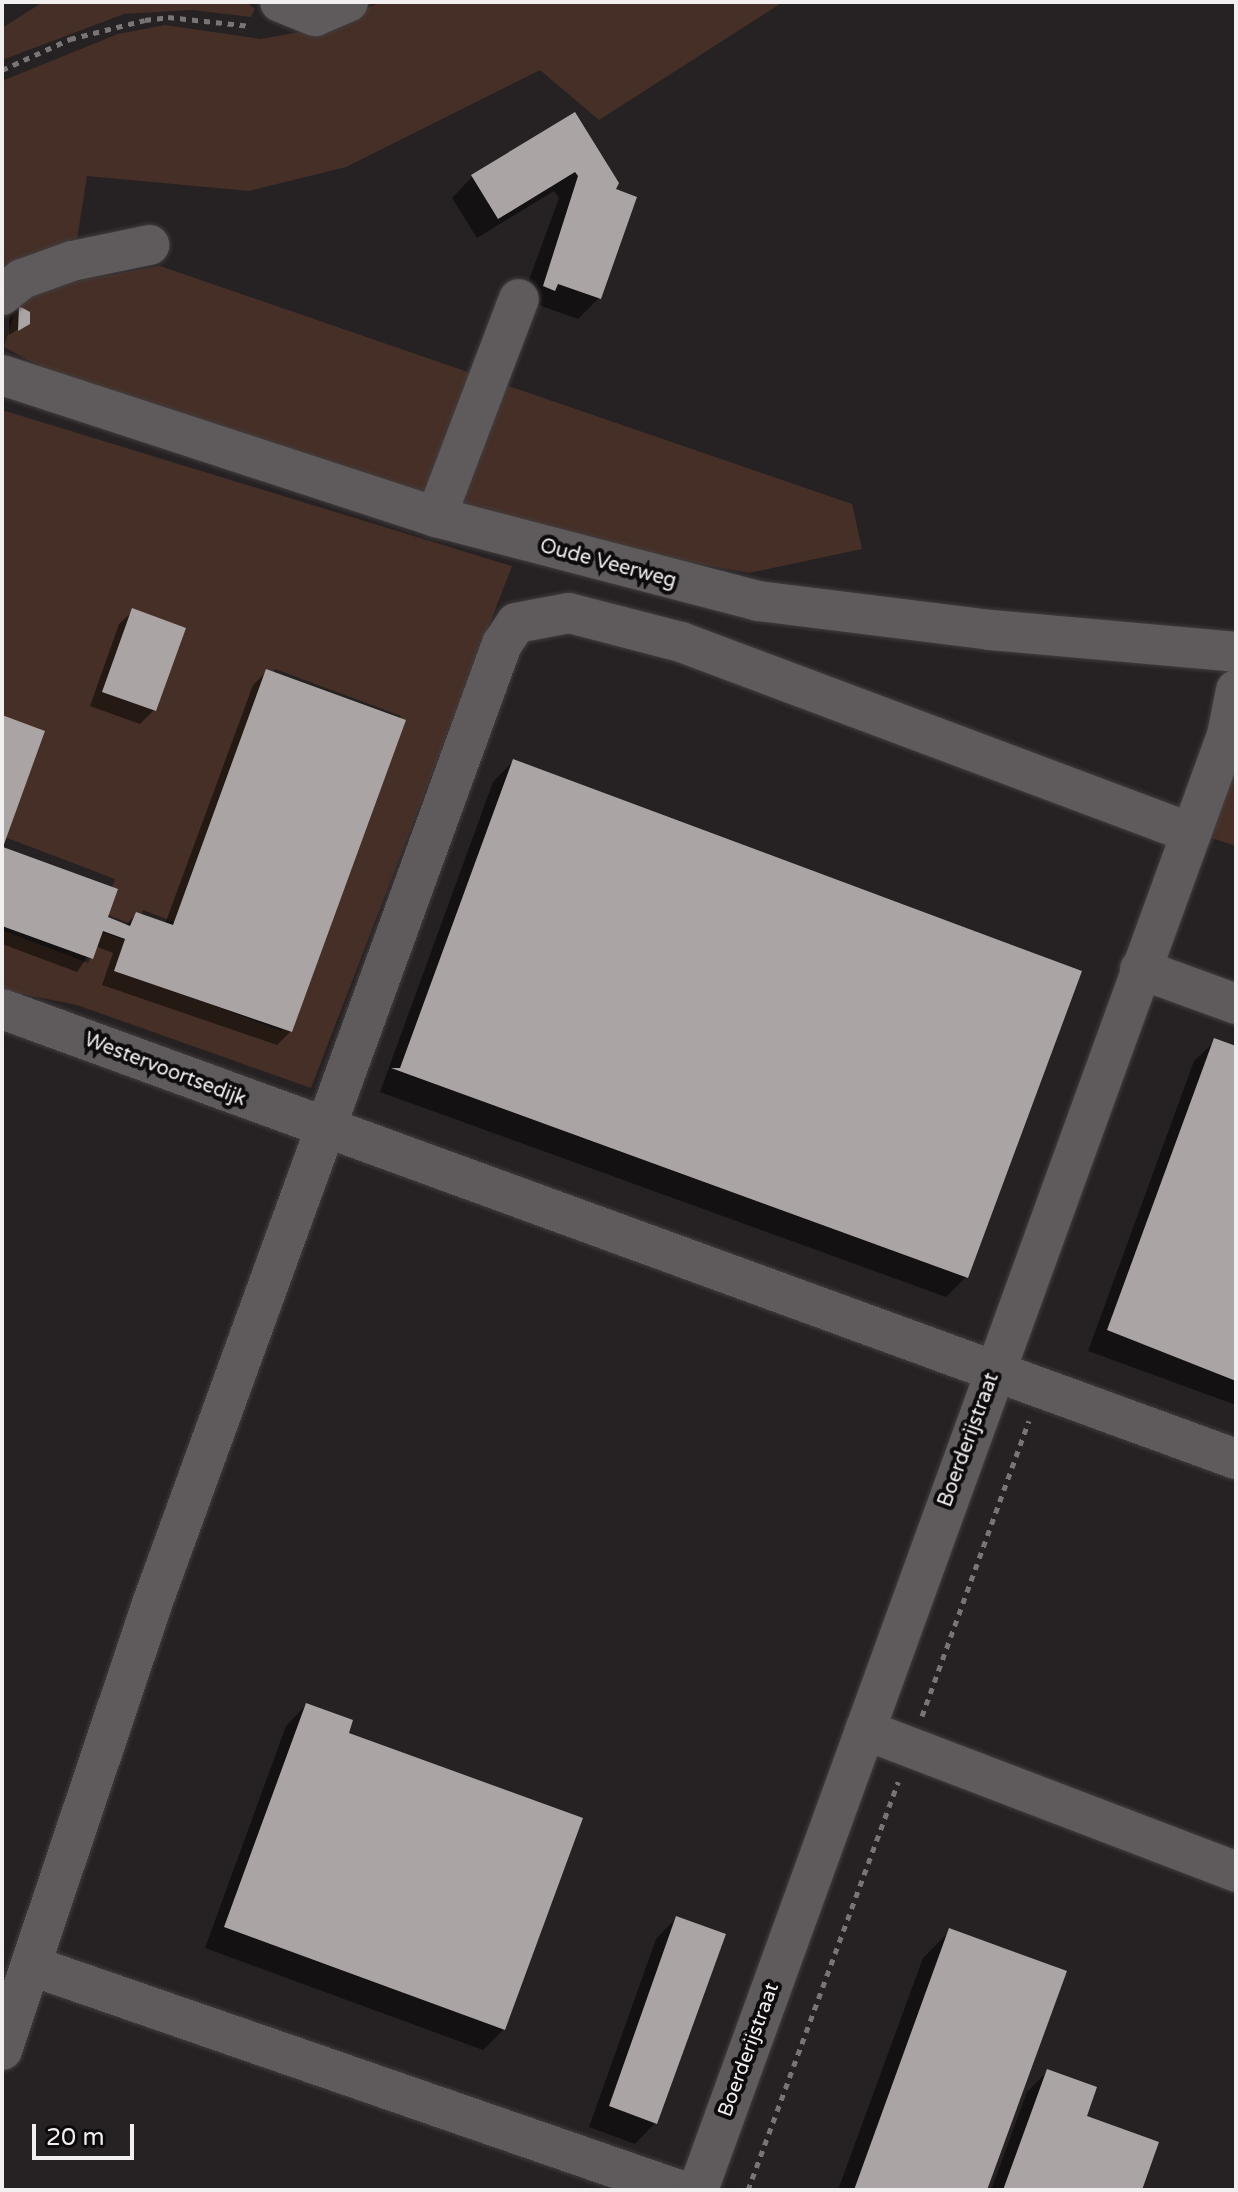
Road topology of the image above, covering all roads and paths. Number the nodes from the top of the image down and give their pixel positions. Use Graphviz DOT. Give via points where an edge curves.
graph roads {
  1 [pos="310,5"];
  2 [pos="2,70"];
  3 [pos="149,245"];
  4 [pos="2,295"];
  5 [pos="519,299"];
  6 [pos="2,375"];
  7 [pos="436,517"];
  8 [pos="1236,652"];
  9 [pos="1236,690"];
  10 [pos="1231,735"];
  11 [pos="1191,833"];
  12 [pos="1140,969"];
  13 [pos="1236,1004"];
  14 [pos="2,1009"];
  15 [pos="328,1132"];
  16 [pos="994,1371"];
  17 [pos="1041,1389"];
  18 [pos="1236,1459"];
  19 [pos="865,1730"];
  20 [pos="910,1747"];
  21 [pos="1236,1872"];
  22 [pos="32,1966"];
  23 [pos="2,2050"];
  24 [pos="679,2190"];
  25 [pos="698,2190"];
  26 [pos="748,2190"];
  1 -- 2 [label="path" via="278,28 168,17 145,20 70,39"];
  3 -- 4 [label="street" via="72,261 22,279"];
  5 -- 7 [label="street"];
  6 -- 7 [label="street, Oude Veerweg"];
  7 -- 8 [label="street, Oude Veerweg" via="758,601 991,630"];
  9 -- 10 [label="street, Boerderijstraat"];
  10 -- 11 [label="street, Boerderijstraat"];
  11 -- 12 [label="street, Boerderijstraat"];
  11 -- 15 [label="street" via="681,642 569,613 516,623 502,644"];
  12 -- 13 [label="street"];
  12 -- 16 [label="street, Boerderijstraat"];
  14 -- 15 [label="street, Westervoortsedijk"];
  15 -- 16 [label="street, Westervoortsedijk"];
  15 -- 22 [label="street" via="156,1593"];
  16 -- 17 [label="street, Westervoortsedijk"];
  16 -- 19 [label="street, Boerderijstraat"];
  17 -- 18 [label="street, Westervoortsedijk"];
  17 -- 20 [label="path"];
  19 -- 20 [label="street"];
  19 -- 25 [label="street, Boerderijstraat"];
  20 -- 21 [label="street"];
  20 -- 26 [label="path"];
  22 -- 23 [label="street"];
  22 -- 24 [label="street"];
}
